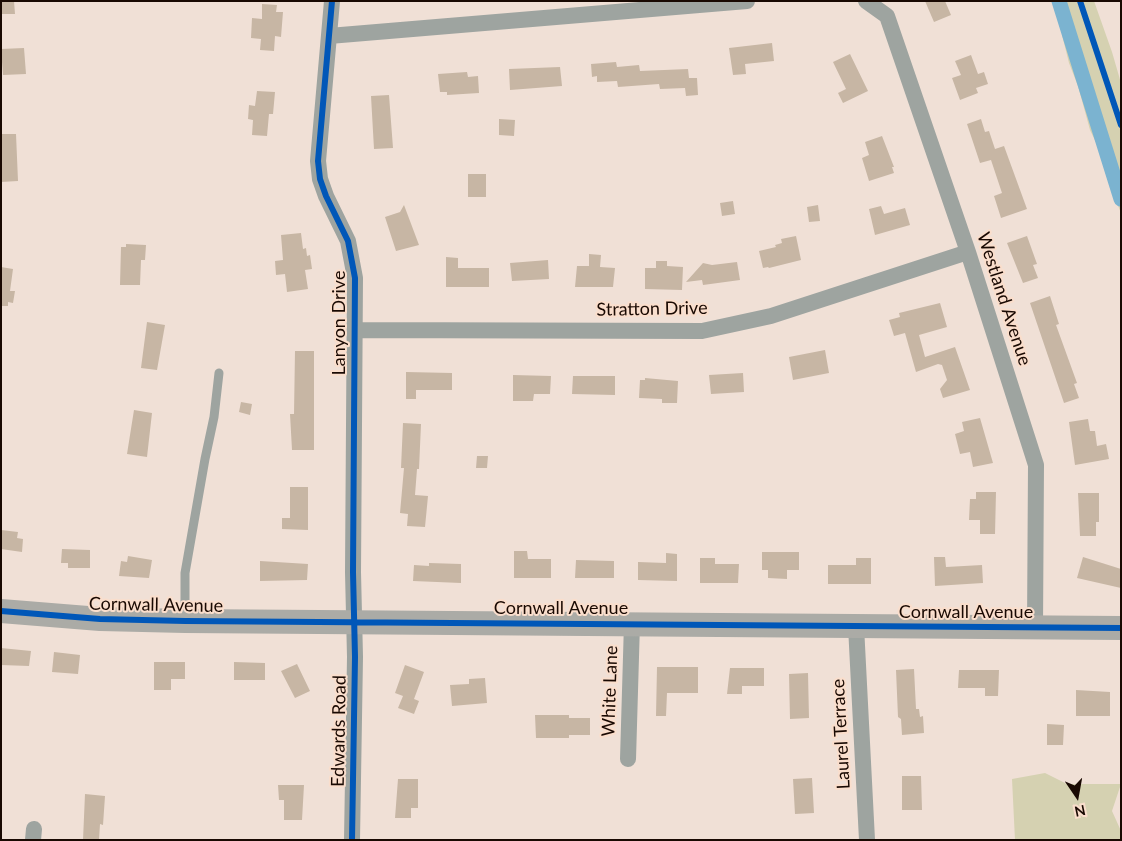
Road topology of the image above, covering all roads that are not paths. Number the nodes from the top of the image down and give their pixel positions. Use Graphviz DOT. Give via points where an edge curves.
graph roads {
  1 [pos="332,1"];
  2 [pos="747,1"];
  3 [pos="866,1"];
  4 [pos="329,36"];
  5 [pos="968,252"];
  6 [pos="355,330"];
  7 [pos="219,373"];
  8 [pos="1,611"];
  9 [pos="185,621"];
  10 [pos="354,622"];
  11 [pos="632,623"];
  12 [pos="856,626"];
  13 [pos="1035,627"];
  14 [pos="1121,628"];
  15 [pos="628,759"];
  16 [pos="352,840"];
  17 [pos="867,840"];
  1 -- 4 [label="street, Lanyon Drive"];
  2 -- 4 [label="street"];
  3 -- 5 [label="street, Westland Avenue" via="887,16"];
  4 -- 6 [label="street, Lanyon Drive" via="318,161 326,196 354,258"];
  5 -- 6 [label="street, Stratton Drive" via="771,316 702,331"];
  5 -- 13 [label="street, Westland Avenue" via="1036,465"];
  6 -- 10 [label="street, Lanyon Drive"];
  7 -- 9 [label="lane" via="185,573"];
  8 -- 9 [label="street, Cornwall Avenue" via="100,619"];
  9 -- 10 [label="street, Cornwall Avenue"];
  10 -- 11 [label="street, Cornwall Avenue"];
  10 -- 16 [label="street, Edwards Road"];
  11 -- 12 [label="street, Cornwall Avenue"];
  11 -- 15 [label="street, White Lane"];
  12 -- 13 [label="street, Cornwall Avenue"];
  12 -- 17 [label="street, Laurel Terrace"];
  13 -- 14 [label="street, Cornwall Avenue"];
}
